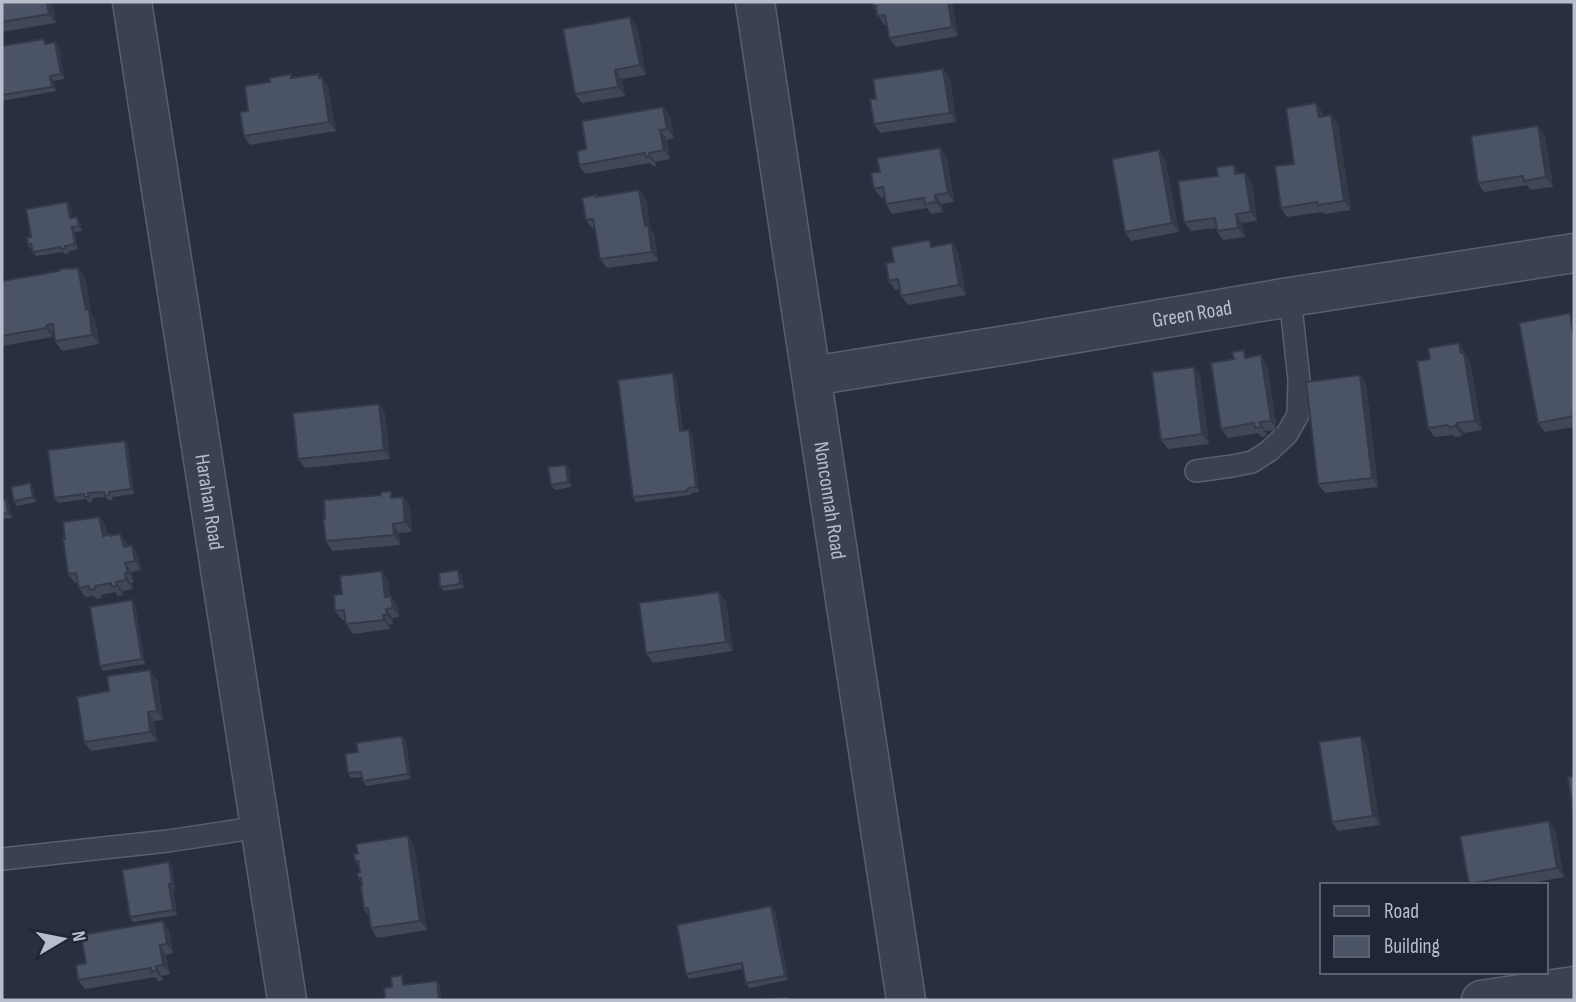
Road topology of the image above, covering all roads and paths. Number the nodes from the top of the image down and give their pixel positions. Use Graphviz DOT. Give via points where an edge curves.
graph roads {
  1 [pos="132,2"];
  2 [pos="755,2"];
  3 [pos="1574,253"];
  4 [pos="1290,297"];
  5 [pos="812,376"];
  6 [pos="1196,471"];
  7 [pos="260,827"];
  8 [pos="2,859"];
  9 [pos="1574,986"];
  10 [pos="287,1000"];
  11 [pos="906,1000"];
  12 [pos="1481,1000"];
  1 -- 7 [label="street, Harahan Road"];
  2 -- 5 [label="street, Nonconnah Road"];
  3 -- 4 [label="street, Green Road"];
  4 -- 5 [label="street, Green Road"];
  4 -- 6 [label="lane" via="1298,415 1287,434 1252,461"];
  5 -- 11 [label="street, Nonconnah Road"];
  7 -- 8 [label="lane"];
  7 -- 10 [label="street, Harahan Road"];
  9 -- 12 [label="street"];
}
